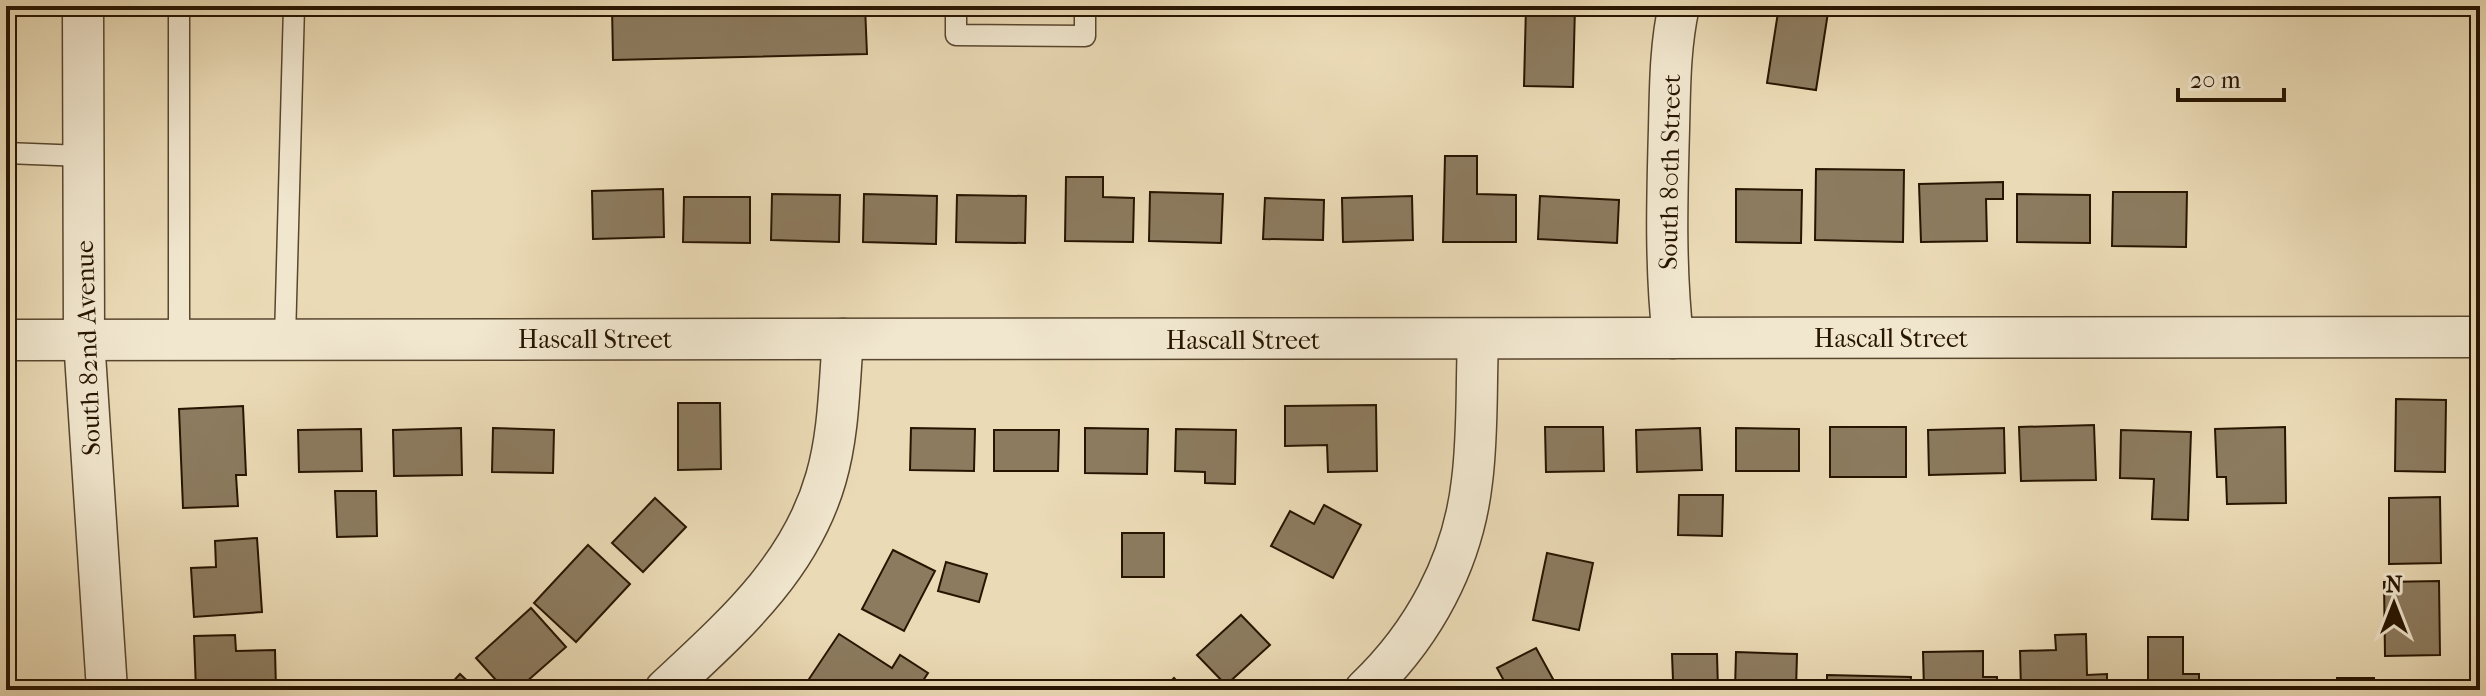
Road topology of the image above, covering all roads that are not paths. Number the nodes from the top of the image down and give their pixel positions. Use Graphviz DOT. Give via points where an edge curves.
graph roads {
  1 [pos="83,6"];
  2 [pos="179,6"];
  3 [pos="294,6"];
  4 [pos="956,6"];
  5 [pos="1085,6"];
  6 [pos="1679,6"];
  7 [pos="6,153"];
  8 [pos="83,156"];
  9 [pos="2480,337"];
  10 [pos="1673,338"];
  11 [pos="84,339"];
  12 [pos="179,339"];
  13 [pos="285,339"];
  14 [pos="843,339"];
  15 [pos="6,340"];
  16 [pos="1478,340"];
  17 [pos="107,690"];
  18 [pos="665,690"];
  19 [pos="1365,690"];
  1 -- 8 [label="street, South 82nd Avenue"];
  2 -- 12 [label="lane"];
  3 -- 13 [label="lane"];
  4 -- 5 [label="lane" via="956,35 1085,36"];
  6 -- 10 [label="street, South 80th Street" via="1670,79 1666,215"];
  7 -- 8 [label="lane"];
  8 -- 11 [label="street, South 82nd Avenue"];
  9 -- 10 [label="street, Hascall Street"];
  10 -- 16 [label="street, Hascall Street"];
  11 -- 12 [label="street, Hascall Street"];
  11 -- 15 [label="street, Hascall Street"];
  11 -- 17 [label="street, South 82nd Avenue"];
  12 -- 13 [label="street, Hascall Street"];
  13 -- 14 [label="street, Hascall Street"];
  14 -- 16 [label="street, Hascall Street"];
  14 -- 18 [label="street" via="836,433 805,531 772,583"];
  16 -- 19 [label="street" via="1472,481 1464,528 1429,613"];
}
